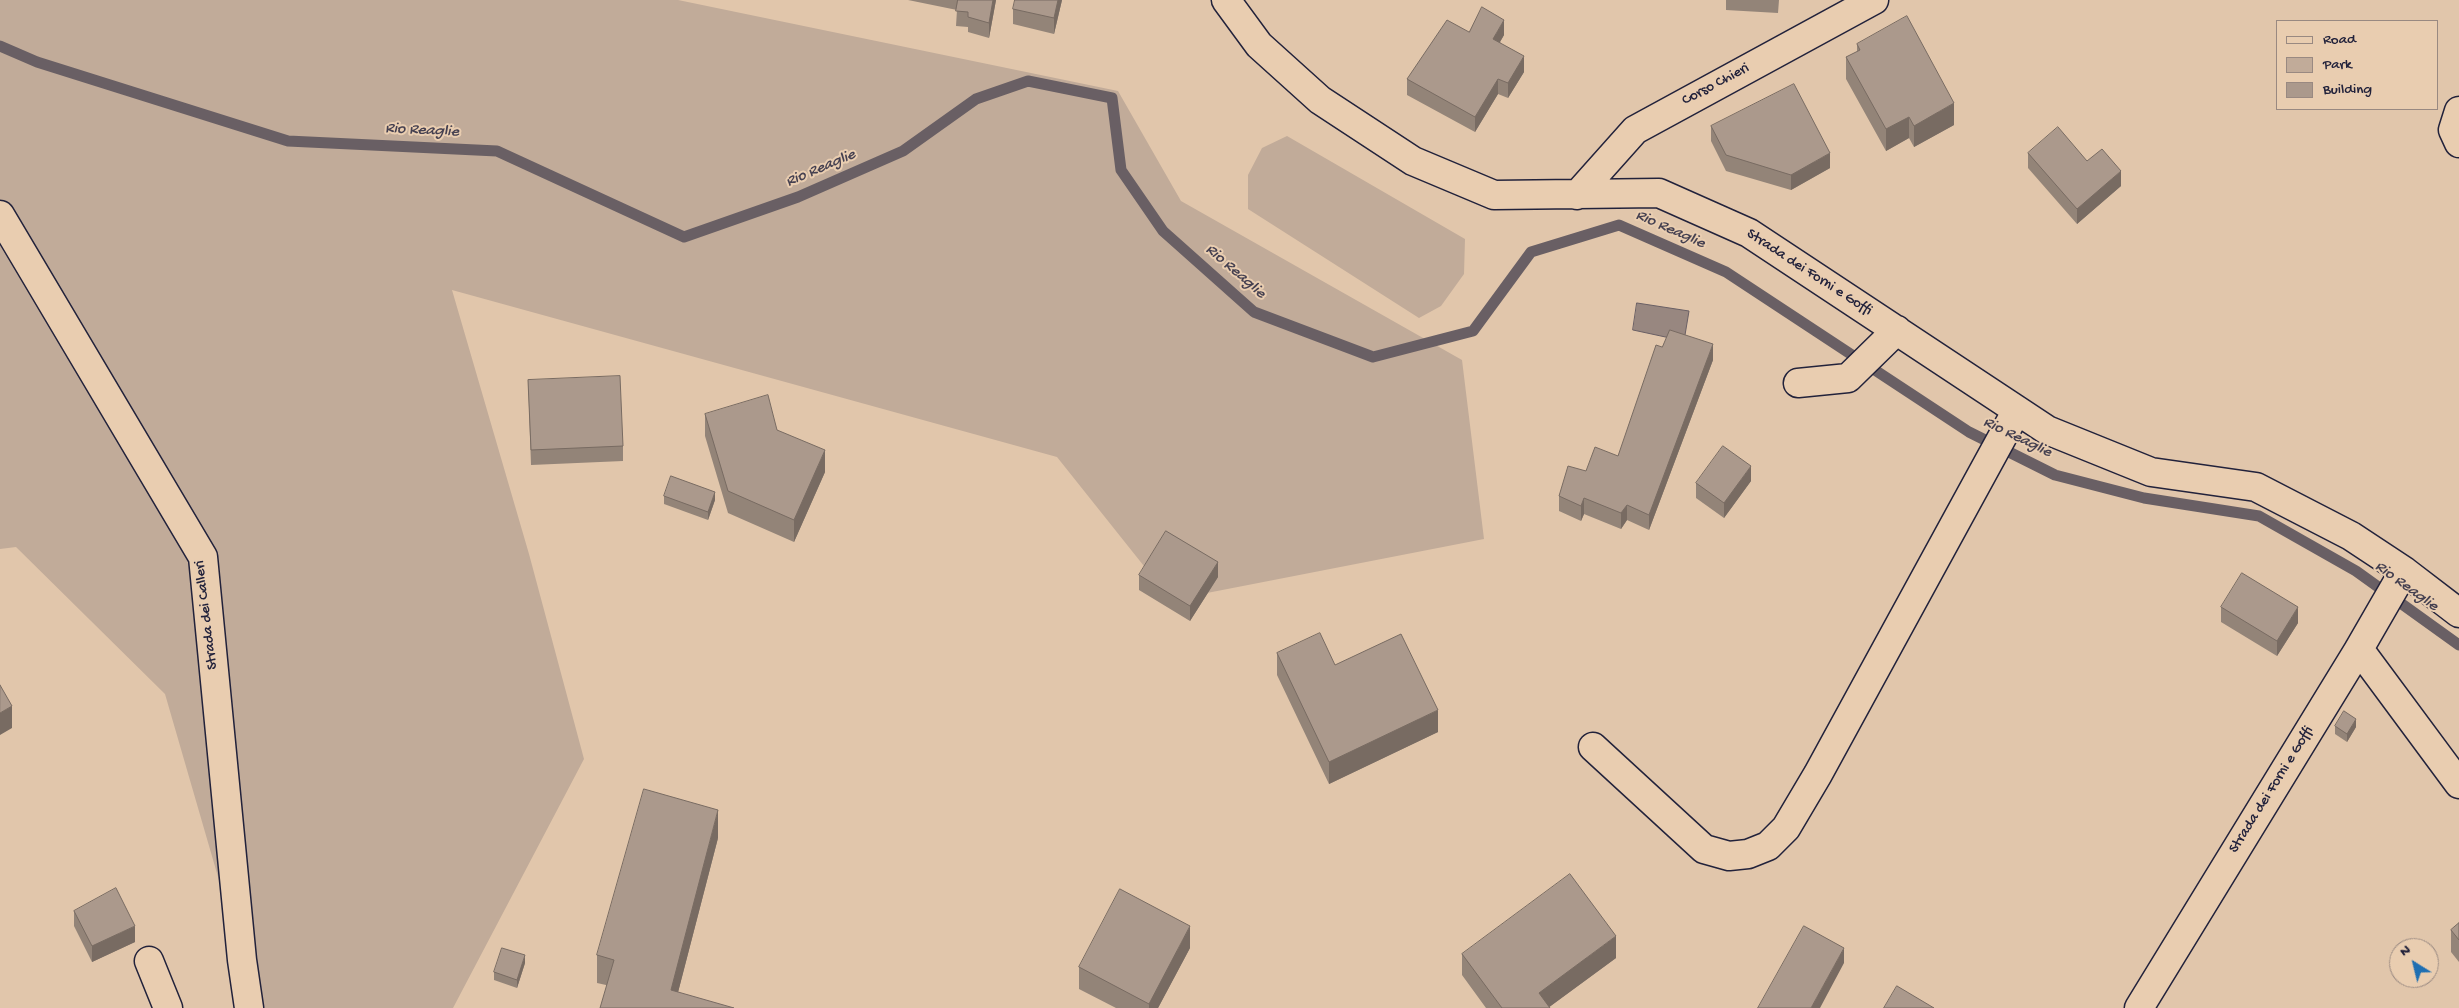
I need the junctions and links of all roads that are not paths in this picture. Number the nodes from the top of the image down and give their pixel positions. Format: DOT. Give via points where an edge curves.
graph roads {
  1 [pos="1226,0"];
  2 [pos="1874,0"];
  3 [pos="2459,111"];
  4 [pos="2459,143"];
  5 [pos="1577,195"];
  6 [pos="0,216"];
  7 [pos="1888,339"];
  8 [pos="1798,383"];
  9 [pos="2011,421"];
  10 [pos="2402,574"];
  11 [pos="2459,613"];
  12 [pos="2359,649"];
  13 [pos="1593,747"];
  14 [pos="2459,784"];
  15 [pos="150,960"];
  16 [pos="168,1008"];
  17 [pos="249,1008"];
  18 [pos="2139,1008"];
  1 -- 5 [label="street, Strada dei Forni e Goffi" via="1259,45 1320,100 1413,161 1494,195"];
  2 -- 5 [label="street, Corso Chieri" via="1635,130"];
  3 -- 4 [label="street" via="2453,130"];
  5 -- 7 [label="street, Strada dei Forni e Goffi" via="1658,193 1749,233"];
  6 -- 17 [label="street, Strada dei Calleri" via="203,558"];
  7 -- 8 [label="street" via="1848,378"];
  7 -- 9 [label="street, Strada dei Forni e Goffi"];
  9 -- 10 [label="street, Strada dei Forni e Goffi" via="2047,430 2151,472 2256,487 2350,536"];
  9 -- 13 [label="street" via="1818,774 1786,828 1768,846 1748,854 1729,856 1704,848"];
  10 -- 11 [label="street, Strada dei Forni e Goffi"];
  10 -- 12 [label="street, Strada dei Forni e Goffi"];
  12 -- 14 [label="street"];
  12 -- 18 [label="street, Strada dei Forni e Goffi"];
  15 -- 16 [label="street"];
}
